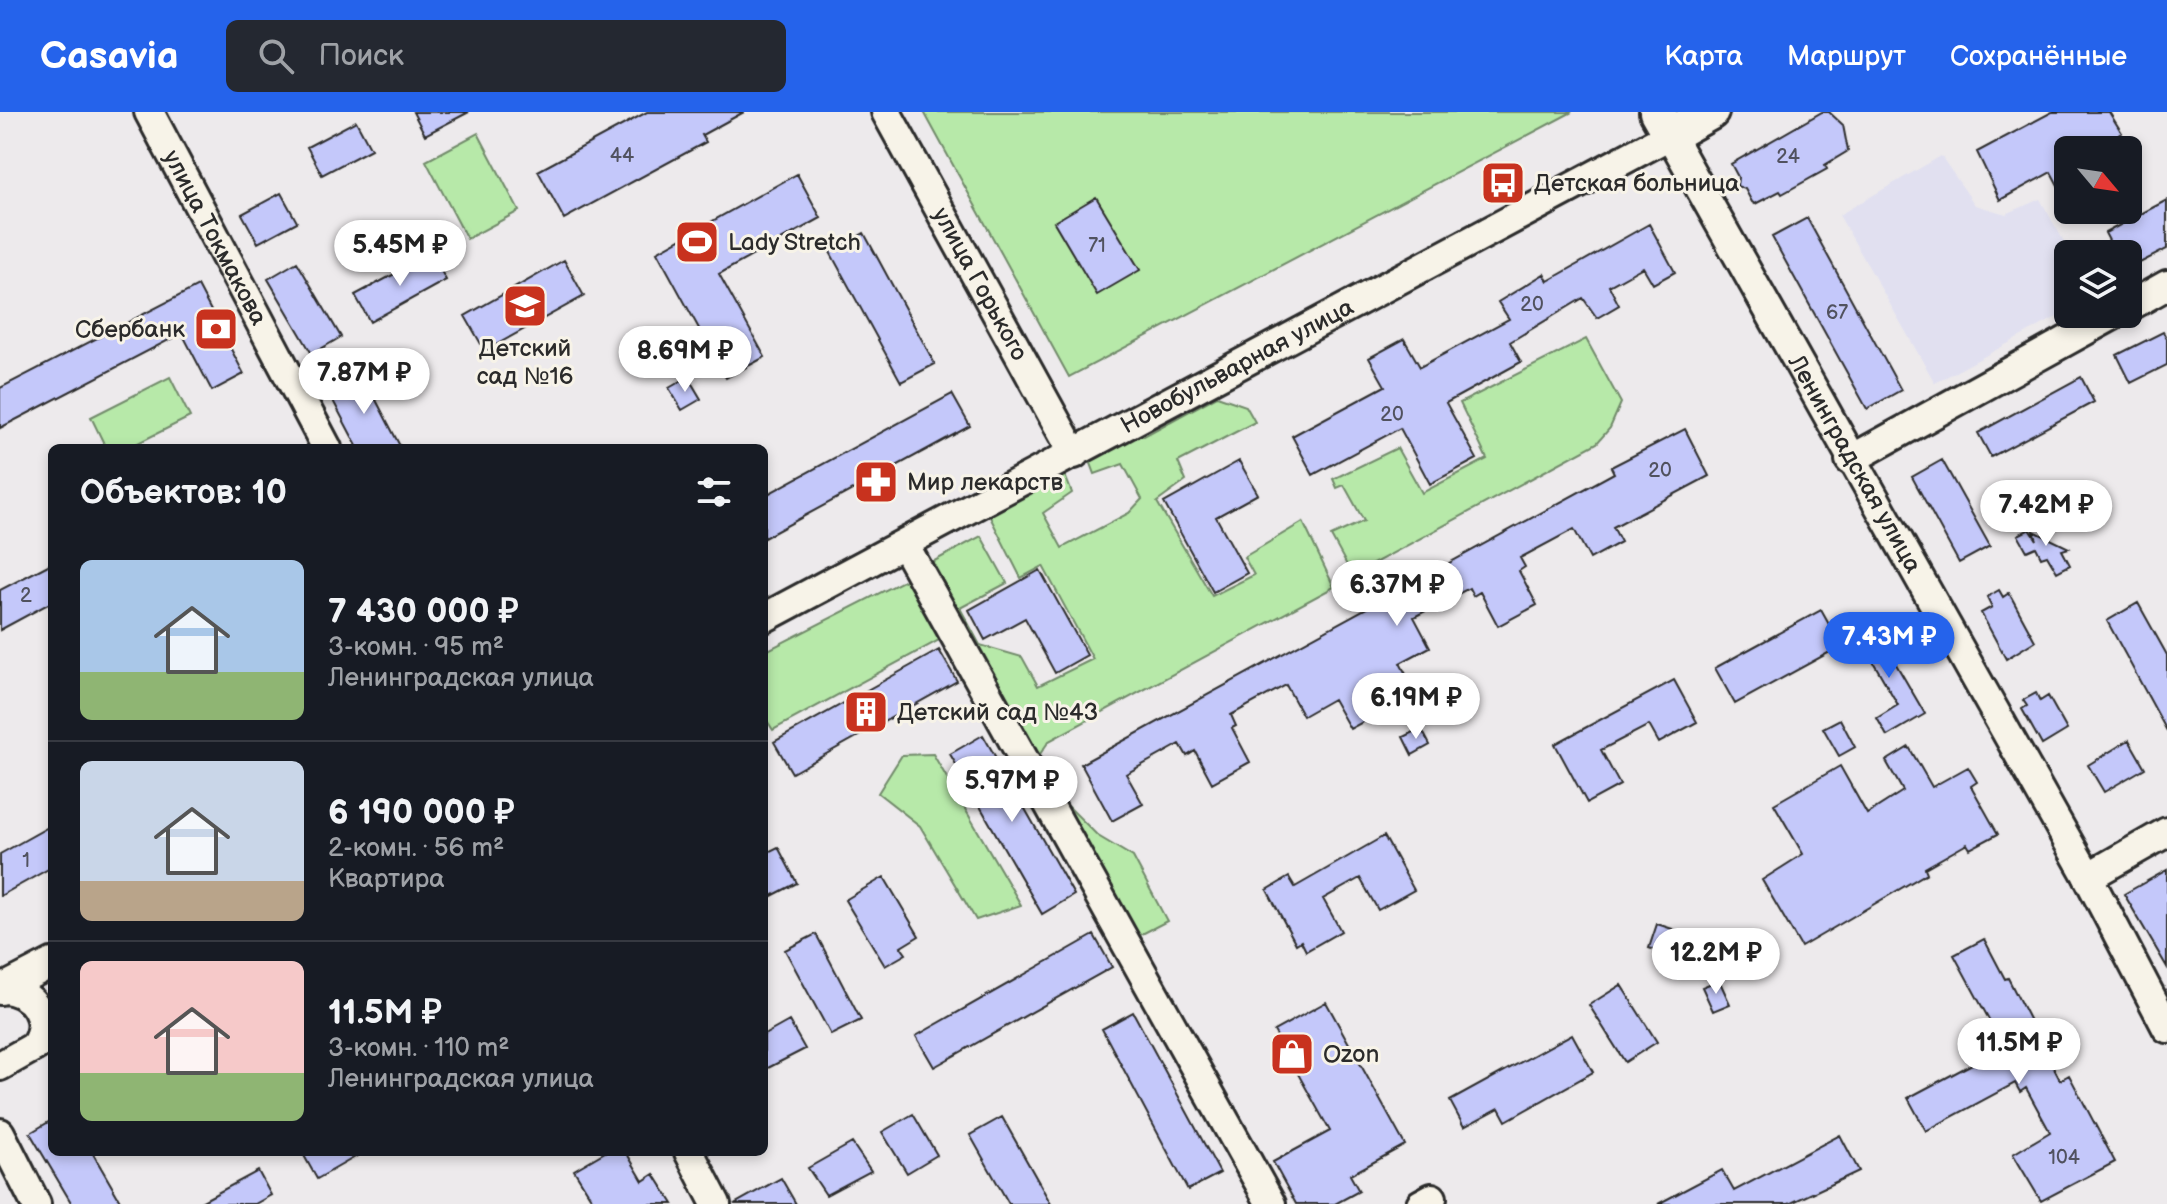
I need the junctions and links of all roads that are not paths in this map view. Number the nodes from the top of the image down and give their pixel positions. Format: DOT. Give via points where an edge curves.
graph roads {
  1 [pos="149,112"];
  2 [pos="886,112"];
  3 [pos="1711,112"];
  4 [pos="1663,123"];
  5 [pos="2167,285"];
  6 [pos="2142,299"];
  7 [pos="2090,328"];
  8 [pos="325,444"];
  9 [pos="1074,454"];
  10 [pos="1850,460"];
  11 [pos="904,544"];
  12 [pos="768,616"];
  13 [pos="2167,832"];
  14 [pos="2088,877"];
  15 [pos="48,965"];
  16 [pos="1,990"];
  17 [pos="2167,1028"];
  18 [pos="20,1053"];
  19 [pos="0,1133"];
  20 [pos="691,1156"];
  21 [pos="36,1204"];
  22 [pos="716,1204"];
  23 [pos="1271,1204"];
  1 -- 8 [label="street, улица Токмакова"];
  2 -- 9 [label="street, улица Горького"];
  3 -- 4 [label="main road, Новобульварная улица"];
  4 -- 9 [label="street, Новобульварная улица"];
  4 -- 10 [label="street, Ленинградская улица"];
  5 -- 6 [label="street"];
  7 -- 10 [label="street"];
  9 -- 11 [label="street, Новобульварная улица"];
  10 -- 14 [label="street, Ленинградская улица"];
  11 -- 12 [label="street, Новобульварная улица"];
  11 -- 23 [label="street"];
  13 -- 14 [label="street"];
  14 -- 17 [label="street, Ленинградская улица"];
  15 -- 16 [label="street"];
  16 -- 18 [label="street" via="25,993 42,1026"];
  19 -- 21 [label="street"];
  20 -- 22 [label="street"];
}
